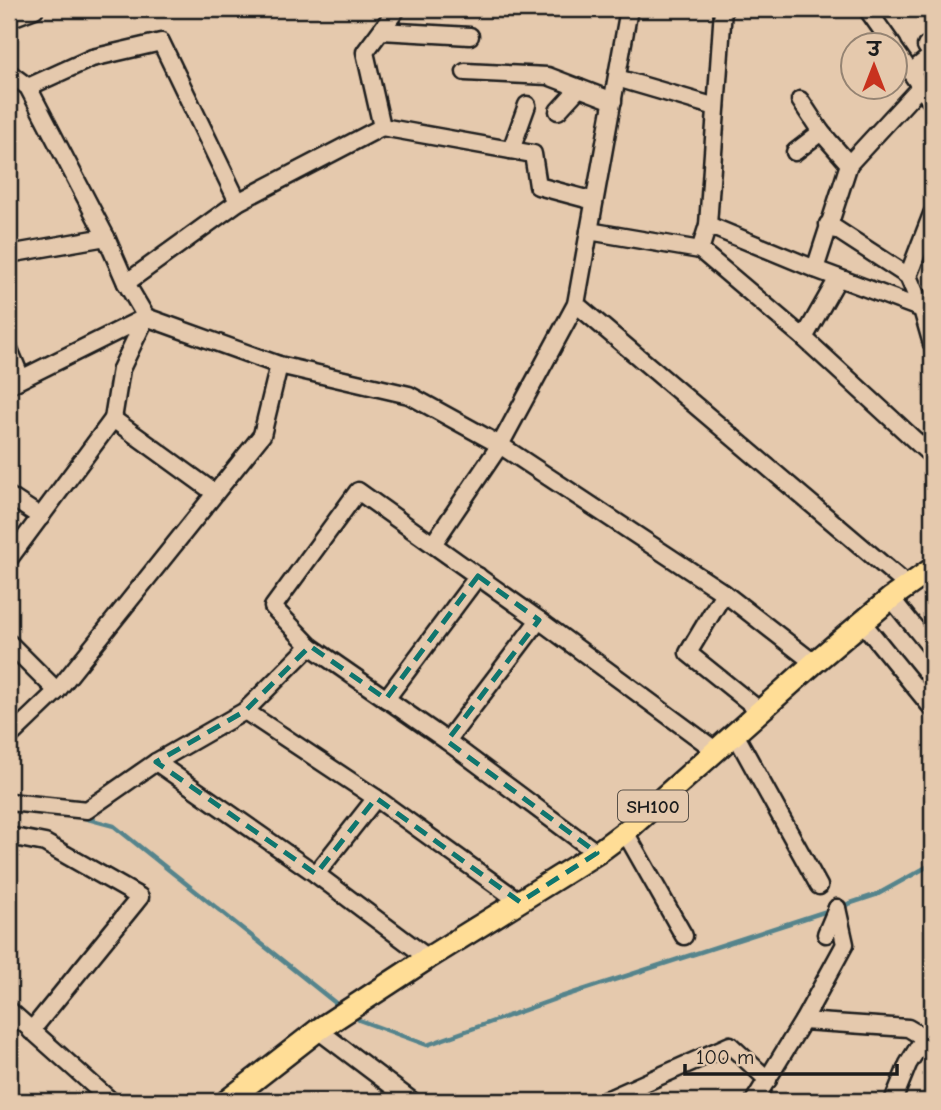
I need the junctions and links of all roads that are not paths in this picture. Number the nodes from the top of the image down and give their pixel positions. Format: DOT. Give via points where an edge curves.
graph roads {
  1 [pos="35,9"];
  2 [pos="629,9"];
  3 [pos="723,9"];
  4 [pos="867,9"];
  5 [pos="386,17"];
  6 [pos="9,19"];
  7 [pos="883,32"];
  8 [pos="470,36"];
  9 [pos="932,44"];
  10 [pos="909,69"];
  11 [pos="9,72"];
  12 [pos="465,72"];
  13 [pos="911,72"];
  14 [pos="617,78"];
  15 [pos="28,87"];
  16 [pos="579,88"];
  17 [pos="927,92"];
  18 [pos="800,100"];
  19 [pos="613,101"];
  20 [pos="527,105"];
  21 [pos="716,107"];
  22 [pos="558,111"];
  23 [pos="382,127"];
  24 [pos="821,132"];
  25 [pos="511,150"];
  26 [pos="795,152"];
  27 [pos="849,164"];
  28 [pos="594,201"];
  29 [pos="238,202"];
  30 [pos="932,214"];
  31 [pos="828,224"];
  32 [pos="708,225"];
  33 [pos="589,231"];
  34 [pos="106,237"];
  35 [pos="700,250"];
  36 [pos="9,254"];
  37 [pos="815,269"];
  38 [pos="908,276"];
  39 [pos="838,278"];
  40 [pos="126,283"];
  41 [pos="576,304"];
  42 [pos="146,317"];
  43 [pos="927,319"];
  44 [pos="804,338"];
  45 [pos="932,344"];
  46 [pos="9,349"];
  47 [pos="279,365"];
  48 [pos="15,381"];
  49 [pos="114,419"];
  50 [pos="500,445"];
  51 [pos="932,456"];
  52 [pos="215,493"];
  53 [pos="9,496"];
  54 [pos="41,517"];
  55 [pos="433,544"];
  56 [pos="9,559"];
  57 [pos="931,571"];
  58 [pos="478,576"];
  59 [pos="899,592"];
  60 [pos="724,593"];
  61 [pos="539,620"];
  62 [pos="862,622"];
  63 [pos="9,643"];
  64 [pos="310,646"];
  65 [pos="932,649"];
  66 [pos="814,663"];
  67 [pos="57,691"];
  68 [pos="386,699"];
  69 [pos="932,708"];
  70 [pos="759,710"];
  71 [pos="244,711"];
  72 [pos="734,732"];
  73 [pos="9,737"];
  74 [pos="447,741"];
  75 [pos="715,750"];
  76 [pos="156,762"];
  77 [pos="376,798"];
  78 [pos="9,802"];
  79 [pos="625,832"];
  80 [pos="9,836"];
  81 [pos="597,853"];
  82 [pos="316,874"];
  83 [pos="818,886"];
  84 [pos="520,902"];
  85 [pos="826,934"];
  86 [pos="684,936"];
  87 [pos="428,958"];
  88 [pos="9,1010"];
  89 [pos="803,1021"];
  90 [pos="323,1026"];
  91 [pos="31,1031"];
  92 [pos="928,1040"];
  93 [pos="768,1080"];
  94 [pos="111,1101"];
  95 [pos="227,1101"];
  96 [pos="412,1101"];
  97 [pos="604,1101"];
  98 [pos="756,1101"];
  99 [pos="893,1101"];
  1 -- 6 [label="street"];
  2 -- 14 [label="street"];
  3 -- 21 [label="street"];
  4 -- 7 [label="street"];
  5 -- 8 [label="street"];
  5 -- 23 [label="street" via="365,52"];
  9 -- 13 [label="street" via="926,46 932,55"];
  10 -- 13 [label="street"];
  11 -- 15 [label="street"];
  12 -- 16 [label="street" via="548,76"];
  13 -- 17 [label="street"];
  14 -- 19 [label="street"];
  14 -- 21 [label="street"];
  15 -- 29 [label="street" via="92,58 161,42"];
  15 -- 34 [label="street"];
  16 -- 19 [label="street"];
  16 -- 22 [label="street"];
  17 -- 27 [label="street"];
  18 -- 24 [label="street"];
  19 -- 28 [label="street"];
  20 -- 25 [label="street"];
  21 -- 32 [label="street"];
  23 -- 25 [label="street"];
  23 -- 29 [label="street"];
  24 -- 26 [label="street"];
  24 -- 27 [label="street"];
  25 -- 28 [label="street" via="533,154 538,186"];
  27 -- 31 [label="street"];
  28 -- 33 [label="street"];
  29 -- 40 [label="street"];
  30 -- 38 [label="street"];
  31 -- 37 [label="street"];
  31 -- 38 [label="street"];
  32 -- 35 [label="street"];
  32 -- 37 [label="street"];
  33 -- 35 [label="street"];
  33 -- 41 [label="street"];
  34 -- 36 [label="street"];
  34 -- 40 [label="street"];
  35 -- 44 [label="street"];
  37 -- 39 [label="street"];
  38 -- 43 [label="street"];
  39 -- 43 [label="street"];
  39 -- 44 [label="street"];
  40 -- 42 [label="street"];
  41 -- 50 [label="street"];
  41 -- 59 [label="street"];
  42 -- 47 [label="street"];
  42 -- 48 [label="street"];
  42 -- 49 [label="street" via="121,369"];
  43 -- 45 [label="street"];
  44 -- 51 [label="street"];
  46 -- 48 [label="street"];
  47 -- 50 [label="street" via="409,395"];
  47 -- 52 [label="street" via="262,435"];
  49 -- 52 [label="street"];
  49 -- 54 [label="street"];
  50 -- 55 [label="street"];
  50 -- 60 [label="street"];
  52 -- 67 [label="street"];
  53 -- 54 [label="street"];
  54 -- 56 [label="street"];
  55 -- 58 [label="street"];
  55 -- 64 [label="street" via="358,491 266,608"];
  57 -- 59 [label="main road, SH100"];
  58 -- 61 [label="street"];
  58 -- 68 [label="street"];
  59 -- 62 [label="main road, SH100"];
  59 -- 65 [label="street"];
  60 -- 66 [label="street"];
  60 -- 70 [label="street" via="688,653"];
  61 -- 74 [label="street"];
  61 -- 75 [label="street"];
  62 -- 66 [label="main road, SH100"];
  62 -- 69 [label="street"];
  63 -- 67 [label="street"];
  64 -- 68 [label="street"];
  64 -- 71 [label="street"];
  66 -- 70 [label="main road, SH100"];
  67 -- 73 [label="street"];
  68 -- 74 [label="street"];
  70 -- 72 [label="main road, SH100"];
  71 -- 76 [label="street"];
  71 -- 77 [label="street"];
  72 -- 75 [label="main road, SH100"];
  72 -- 83 [label="street"];
  74 -- 81 [label="street"];
  75 -- 79 [label="main road, SH100"];
  76 -- 78 [label="street" via="87,810"];
  76 -- 82 [label="street"];
  77 -- 82 [label="street"];
  77 -- 84 [label="street"];
  79 -- 81 [label="main road, SH100"];
  79 -- 86 [label="street"];
  80 -- 91 [label="street" via="46,843 140,897"];
  81 -- 84 [label="main road, SH100"];
  82 -- 87 [label="street"];
  84 -- 87 [label="main road, SH100"];
  85 -- 89 [label="street" via="837,908 845,944"];
  87 -- 90 [label="main road, SH100"];
  88 -- 91 [label="street"];
  89 -- 92 [label="street" via="908,1028"];
  89 -- 93 [label="street"];
  90 -- 95 [label="main road, SH100"];
  90 -- 96 [label="street"];
  91 -- 94 [label="street"];
  92 -- 99 [label="street" via="908,1063"];
  93 -- 97 [label="street" via="730,1045"];
  93 -- 98 [label="street"];
}
